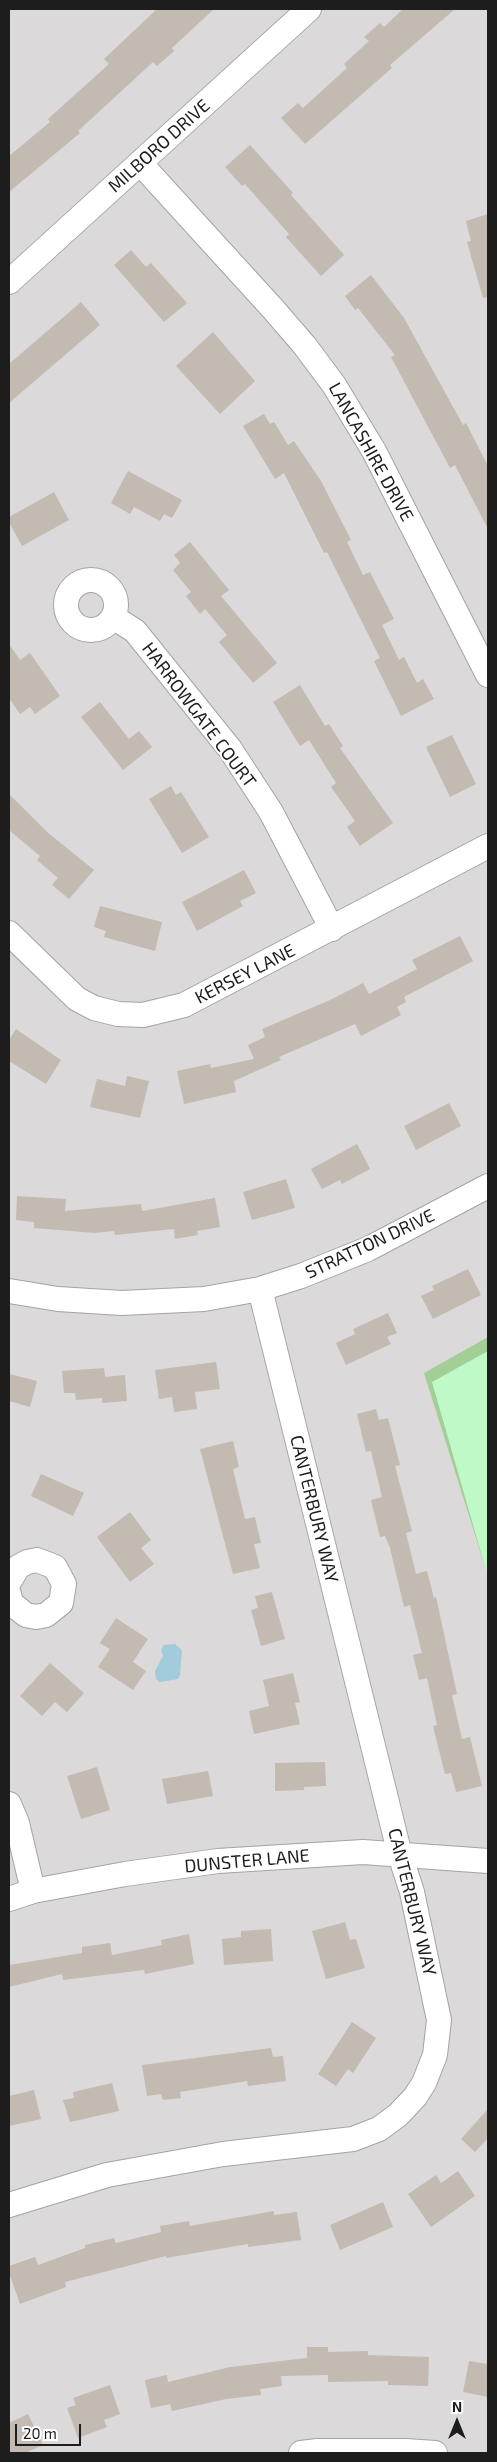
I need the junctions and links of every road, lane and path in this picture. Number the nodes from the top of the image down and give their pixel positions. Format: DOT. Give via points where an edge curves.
graph roads {
  1 [pos="309,9"];
  2 [pos="140,164"];
  3 [pos="9,282"];
  4 [pos="113,617"];
  5 [pos="488,675"];
  6 [pos="488,846"];
  7 [pos="332,929"];
  8 [pos="9,933"];
  9 [pos="488,1186"];
  10 [pos="260,1289"];
  11 [pos="9,1291"];
  12 [pos="9,1582"];
  13 [pos="12,1608"];
  14 [pos="9,1804"];
  15 [pos="400,1855"];
  16 [pos="488,1861"];
  17 [pos="32,1891"];
  18 [pos="9,1898"];
  19 [pos="9,2205"];
  20 [pos="301,2453"];
  21 [pos="435,2453"];
  1 -- 2 [label="street, MILBORO DRIVE"];
  2 -- 3 [label="street, MILBORO DRIVE"];
  2 -- 5 [label="street, LANCASHIRE DRIVE" via="274,310 334,385 374,451"];
  4 -- 7 [label="street, HARROWGATE COURT" via="135,631 230,749 270,812"];
  6 -- 7 [label="street, KERSEY LANE"];
  7 -- 8 [label="street, KERSEY LANE" via="184,1005 142,1015 118,1014 77,999"];
  9 -- 10 [label="street, STRATTON DRIVE" via="368,1249"];
  10 -- 11 [label="street, STRATTON DRIVE" via="196,1300 122,1304"];
  10 -- 15 [label="street, CANTERBURY WAY"];
  12 -- 13 [label="street" via="18,1567 36,1560 55,1567 64,1584 61,1603 54,1610 36,1617"];
  14 -- 17 [label="street" via="17,1823"];
  15 -- 16 [label="street, DUNSTER LANE"];
  15 -- 17 [label="street, DUNSTER LANE" via="363,1852 218,1861"];
  15 -- 19 [label="street, CANTERBURY WAY" via="412,1892 439,2020 431,2068 415,2097 398,2116 379,2129 353,2139 223,2154 107,2175"];
  17 -- 18 [label="street, DUNSTER LANE"];
  20 -- 21 [label="street"];
}
